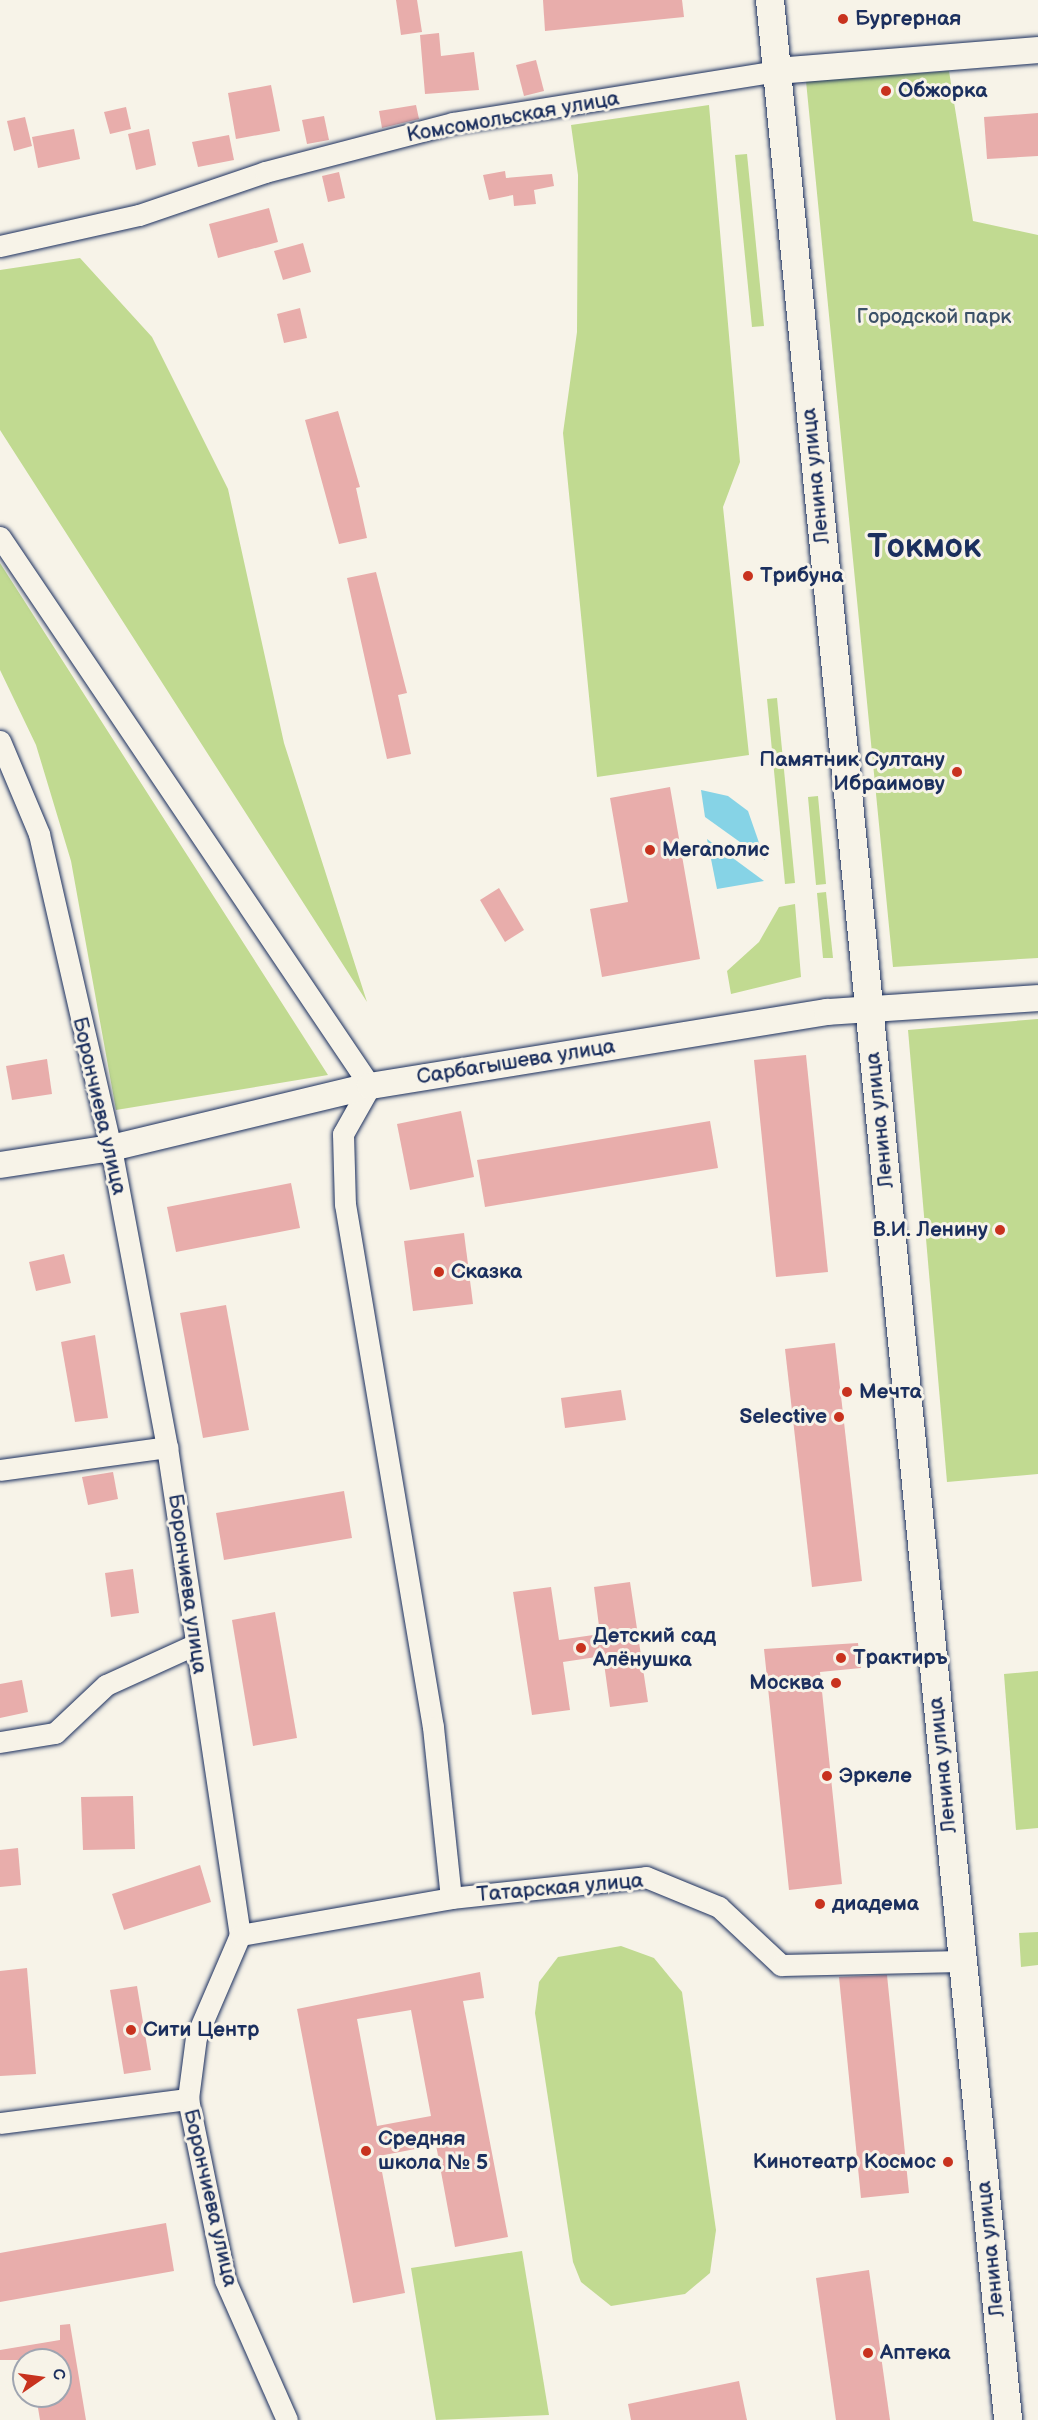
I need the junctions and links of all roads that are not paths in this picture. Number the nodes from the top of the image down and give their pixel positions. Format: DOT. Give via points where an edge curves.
graph roads {
  1 [pos="770,0"];
  2 [pos="1038,50"];
  3 [pos="777,70"];
  4 [pos="0,246"];
  5 [pos="0,537"];
  6 [pos="0,741"];
  7 [pos="8,782"];
  8 [pos="1038,998"];
  9 [pos="869,1009"];
  10 [pos="370,1086"];
  11 [pos="111,1148"];
  12 [pos="0,1165"];
  13 [pos="167,1447"];
  14 [pos="0,1470"];
  15 [pos="196,1644"];
  16 [pos="0,1743"];
  17 [pos="451,1898"];
  18 [pos="240,1935"];
  19 [pos="963,1961"];
  20 [pos="188,2098"];
  21 [pos="0,2123"];
  22 [pos="287,2420"];
  23 [pos="1008,2420"];
  1 -- 3 [label="main road, Ленина улица"];
  2 -- 3 [label="street, Комсомольская улица"];
  3 -- 4 [label="street, Комсомольская улица" via="453,123 265,172 139,216"];
  3 -- 9 [label="main road, Ленина улица"];
  5 -- 10 [label="street"];
  6 -- 7 [label="street, Борончиева улица"];
  7 -- 11 [label="street, Борончиева улица" via="39,834"];
  8 -- 9 [label="street, Сарбагышева улица"];
  9 -- 10 [label="street, Сарбагышева улица"];
  9 -- 19 [label="main road, Ленина улица"];
  10 -- 11 [label="street, Сарбагышева улица"];
  10 -- 17 [label="street" via="343,1134 345,1204 434,1727"];
  11 -- 12 [label="street, Сарбагышева улица"];
  11 -- 13 [label="street, Борончиева улица"];
  13 -- 14 [label="street"];
  13 -- 15 [label="street, Борончиева улица"];
  15 -- 16 [label="street" via="106,1685 55,1733"];
  15 -- 18 [label="street, Борончиева улица"];
  17 -- 18 [label="street, Татарская улица"];
  17 -- 19 [label="street, Татарская улица" via="646,1877 719,1907 781,1965"];
  18 -- 20 [label="street, Борончиева улица" via="196,2037"];
  19 -- 23 [label="main road, Ленина улица"];
  20 -- 21 [label="street"];
  20 -- 22 [label="street, Борончиева улица" via="225,2280"];
}
